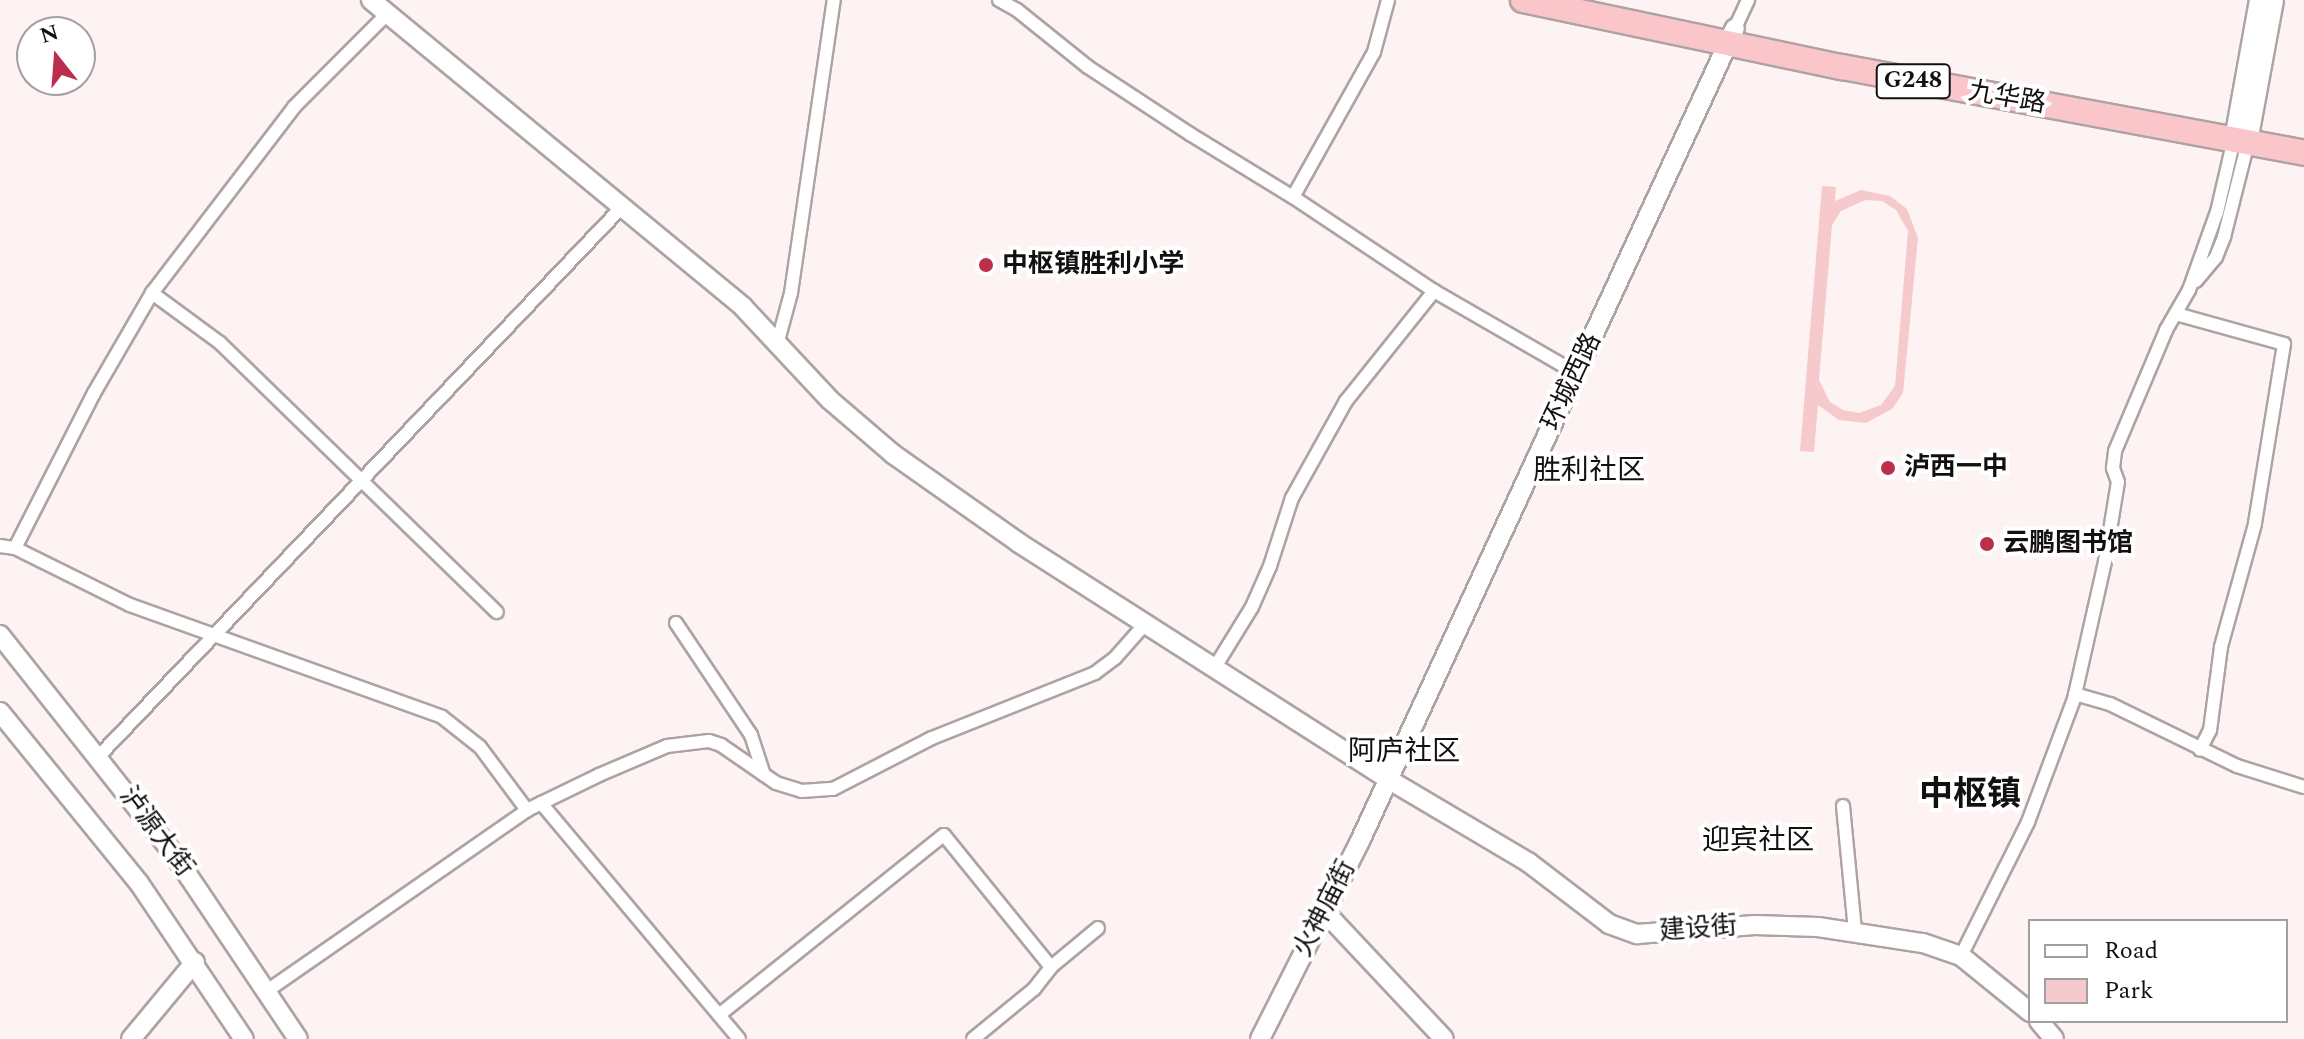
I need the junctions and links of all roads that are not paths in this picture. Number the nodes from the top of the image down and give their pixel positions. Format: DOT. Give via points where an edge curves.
graph roads {
  1 [pos="371,0"];
  2 [pos="834,0"];
  3 [pos="1388,0"];
  4 [pos="1523,0"];
  5 [pos="1599,0"];
  6 [pos="1748,0"];
  7 [pos="2259,0"];
  8 [pos="2274,0"];
  9 [pos="1008,2"];
  10 [pos="387,14"];
  11 [pos="1732,36"];
  12 [pos="2242,133"];
  13 [pos="2304,137"];
  14 [pos="2304,153"];
  15 [pos="1293,197"];
  16 [pos="621,208"];
  17 [pos="1434,291"];
  18 [pos="152,293"];
  19 [pos="2176,314"];
  20 [pos="778,341"];
  21 [pos="1576,373"];
  22 [pos="362,481"];
  23 [pos="0,546"];
  24 [pos="15,548"];
  25 [pos="497,612"];
  26 [pos="676,623"];
  27 [pos="1146,623"];
  28 [pos="0,635"];
  29 [pos="215,635"];
  30 [pos="1215,667"];
  31 [pos="2075,694"];
  32 [pos="0,712"];
  33 [pos="2200,750"];
  34 [pos="98,757"];
  35 [pos="764,775"];
  36 [pos="1388,779"];
  37 [pos="2304,787"];
  38 [pos="541,803"];
  39 [pos="1843,806"];
  40 [pos="527,810"];
  41 [pos="1324,911"];
  42 [pos="1098,928"];
  43 [pos="1855,931"];
  44 [pos="1961,956"];
  45 [pos="195,962"];
  46 [pos="1051,967"];
  47 [pos="267,991"];
  48 [pos="2028,1010"];
  49 [pos="719,1015"];
  50 [pos="2041,1023"];
  51 [pos="131,1039"];
  52 [pos="244,1039"];
  53 [pos="298,1039"];
  54 [pos="739,1039"];
  55 [pos="973,1039"];
  56 [pos="1260,1039"];
  57 [pos="1444,1039"];
  58 [pos="2054,1039"];
  1 -- 10 [label="street, 建设街"];
  2 -- 20 [label="street" via="791,293"];
  3 -- 15 [label="street" via="1374,52"];
  4 -- 11 [label="highway, 九华路 / G248"];
  5 -- 11 [label="highway, 九华路 / G248"];
  6 -- 11 [label="street"];
  7 -- 12 [label="street"];
  8 -- 12 [label="street"];
  9 -- 15 [label="street" via="1088,67"];
  10 -- 16 [label="street, 建设街"];
  10 -- 18 [label="street" via="294,107"];
  11 -- 12 [label="highway, 九华路 / G248"];
  11 -- 21 [label="street, 环城西路"];
  12 -- 13 [label="highway, 九华路 / G248"];
  12 -- 14 [label="highway, 九华路 / G248"];
  12 -- 19 [label="street"];
  15 -- 17 [label="street"];
  16 -- 20 [label="street, 建设街"];
  16 -- 22 [label="street"];
  17 -- 21 [label="street"];
  17 -- 30 [label="street" via="1346,401 1292,498 1264,582"];
  18 -- 22 [label="street" via="220,343"];
  18 -- 24 [label="street"];
  19 -- 31 [label="street" via="2115,451 2118,482"];
  19 -- 33 [label="street" via="2284,344 2255,524 2221,647 2210,730"];
  20 -- 27 [label="street, 建设街" via="830,400 893,454 1019,543"];
  21 -- 36 [label="street, 环城西路"];
  22 -- 25 [label="street"];
  22 -- 29 [label="street"];
  23 -- 24 [label="street"];
  24 -- 29 [label="street" via="109,596"];
  26 -- 35 [label="street" via="751,735"];
  27 -- 30 [label="street, 建设街"];
  27 -- 35 [label="street" via="1095,673 932,738 840,786 802,791"];
  28 -- 34 [label="street, 泸源大街"];
  29 -- 34 [label="street"];
  29 -- 40 [label="street" via="442,717 480,747"];
  30 -- 36 [label="street, 建设街"];
  31 -- 33 [label="street" via="2110,704"];
  31 -- 44 [label="street" via="2028,822"];
  32 -- 45 [label="street, 泸源大街" via="110,845"];
  33 -- 37 [label="street"];
  34 -- 47 [label="street, 泸源大街" via="175,856"];
  35 -- 38 [label="street" via="721,745 691,741 653,752"];
  36 -- 41 [label="street, 火神庙街"];
  36 -- 43 [label="street, 建设街" via="1517,855 1621,931 1770,925"];
  38 -- 40 [label="street"];
  38 -- 49 [label="street"];
  39 -- 43 [label="street"];
  40 -- 47 [label="street"];
  41 -- 56 [label="street, 火神庙街"];
  41 -- 57 [label="street"];
  42 -- 46 [label="street"];
  43 -- 44 [label="street, 建设街"];
  44 -- 48 [label="street, 建设街"];
  45 -- 51 [label="street"];
  45 -- 52 [label="street, 泸源大街"];
  46 -- 49 [label="street" via="944,835"];
  46 -- 55 [label="street" via="1034,989"];
  47 -- 53 [label="street, 泸源大街"];
  49 -- 54 [label="street"];
  50 -- 58 [label="street"];
}
